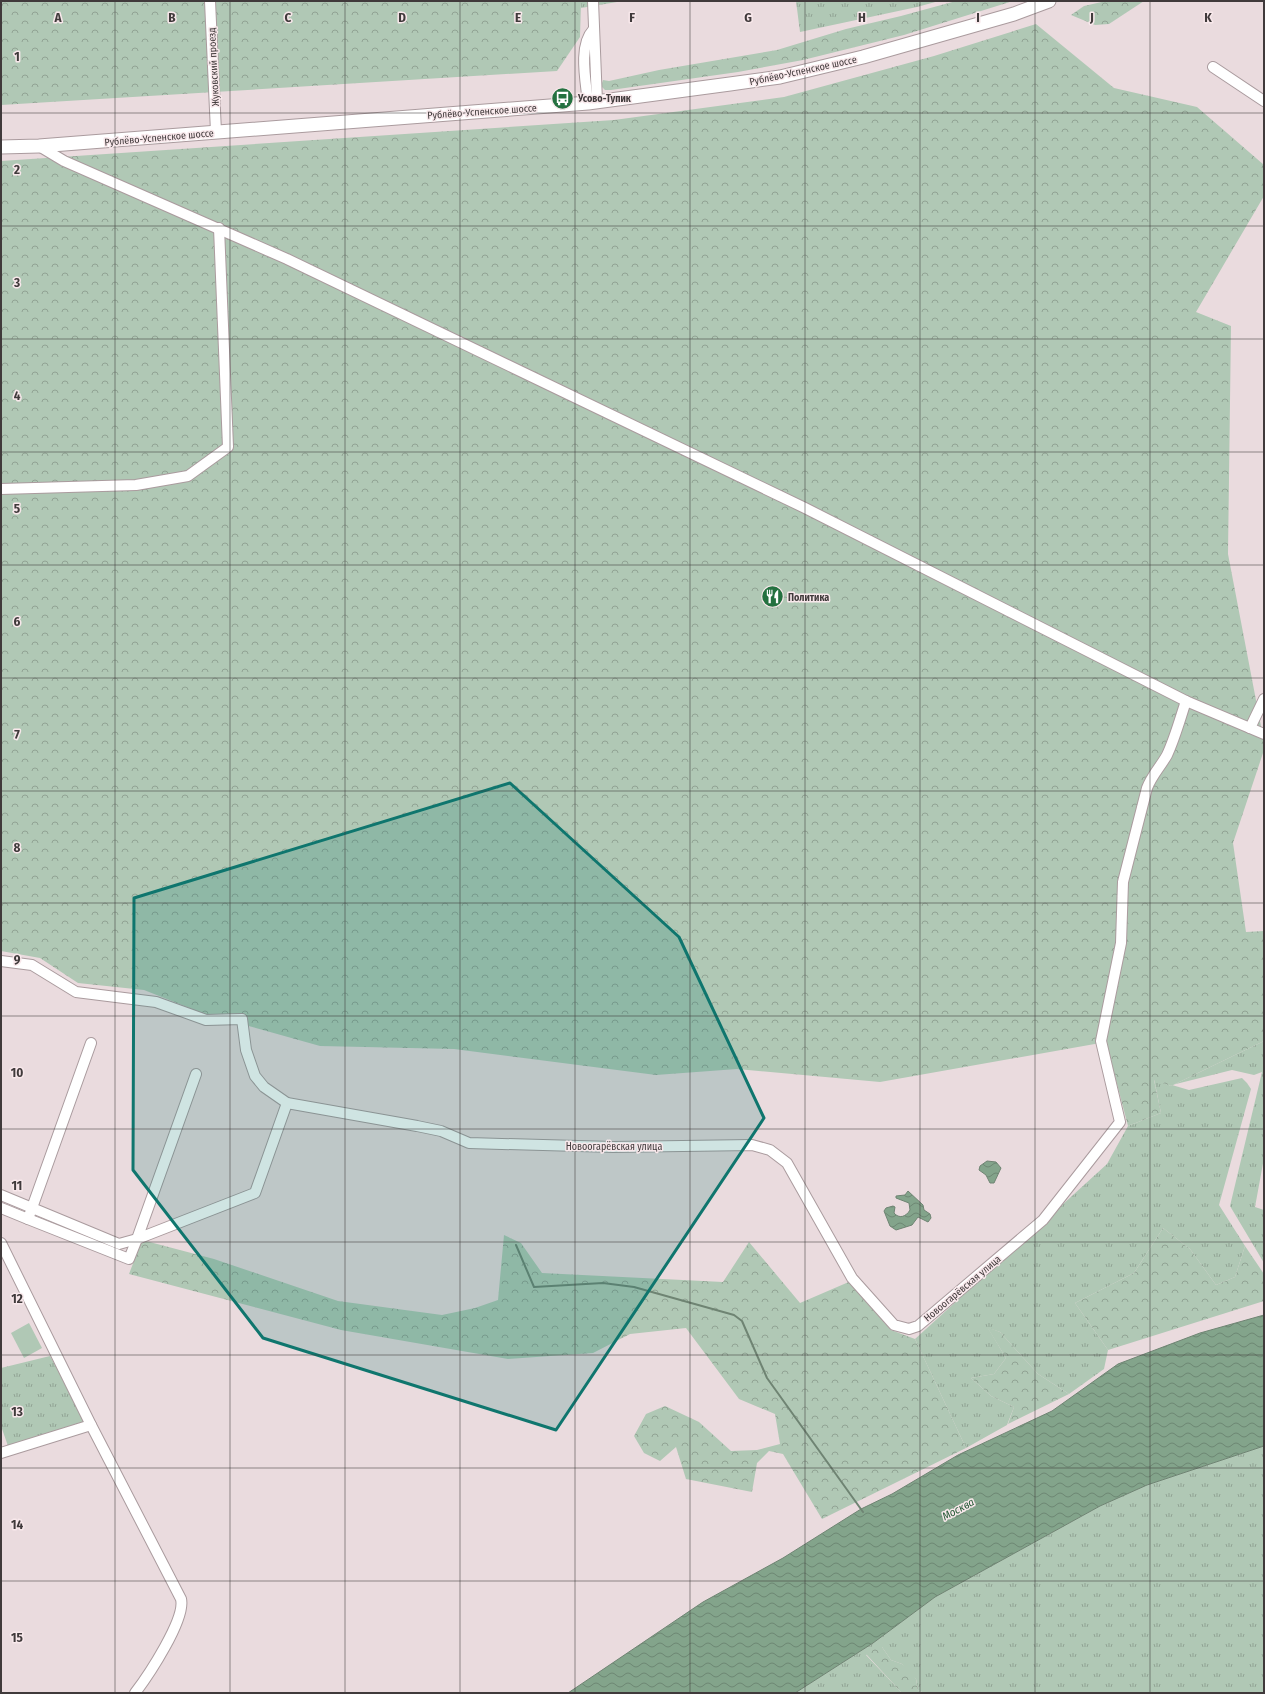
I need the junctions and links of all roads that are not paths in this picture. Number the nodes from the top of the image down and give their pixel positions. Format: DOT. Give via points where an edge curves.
graph roads {
  1 [pos="210,1"];
  2 [pos="593,1"];
  3 [pos="1049,1"];
  4 [pos="1214,67"];
  5 [pos="1264,101"];
  6 [pos="592,103"];
  7 [pos="216,132"];
  8 [pos="39,146"];
  9 [pos="1,147"];
  10 [pos="219,228"];
  11 [pos="1,489"];
  12 [pos="1264,699"];
  13 [pos="1186,701"];
  14 [pos="1250,728"];
  15 [pos="1264,734"];
  16 [pos="1,962"];
  17 [pos="91,1043"];
  18 [pos="196,1074"];
  19 [pos="287,1103"];
  20 [pos="1,1195"];
  21 [pos="1,1208"];
  22 [pos="30,1208"];
  23 [pos="28,1219"];
  24 [pos="137,1240"];
  25 [pos="1,1243"];
  26 [pos="91,1425"];
  27 [pos="1,1453"];
  28 [pos="135,1693"];
  1 -- 7 [label="street, Жуковский проезд"];
  2 -- 6 [label="street" via="593,30 584,47"];
  3 -- 6 [label="main road, Рублёво-Успенское шоссе" via="940,36 780,77"];
  4 -- 5 [label="street"];
  6 -- 7 [label="main road, Рублёво-Успенское шоссе"];
  7 -- 8 [label="main road, Рублёво-Успенское шоссе"];
  8 -- 9 [label="main road, Рублёво-Успенское шоссе"];
  8 -- 10 [label="street" via="64,161"];
  10 -- 11 [label="street" via="228,447 188,476 136,485"];
  10 -- 13 [label="street" via="806,508"];
  12 -- 14 [label="street"];
  13 -- 14 [label="street"];
  13 -- 19 [label="street, Новоогарёвская улица" via="1166,757 1152,775 1147,788 1123,882 1121,943 1101,1040 1120,1122 1043,1220 918,1326 909,1329 894,1325 852,1278 786,1163 770,1150 752,1145 613,1147 469,1143 441,1131"];
  14 -- 15 [label="street"];
  16 -- 19 [label="street, Новоогарёвская улица" via="3,960 32,965 76,992 156,1002 206,1020 242,1019 246,1050 255,1076 264,1087"];
  17 -- 22 [label="street"];
  18 -- 24 [label="street"];
  19 -- 24 [label="street" via="255,1193"];
  20 -- 22 [label="street"];
  21 -- 23 [label="street"];
  22 -- 23 [label="street"];
  22 -- 24 [label="street" via="119,1244"];
  23 -- 24 [label="street" via="129,1259"];
  25 -- 26 [label="street"];
  26 -- 27 [label="street"];
  26 -- 28 [label="street" via="182,1604 167,1643"];
}
